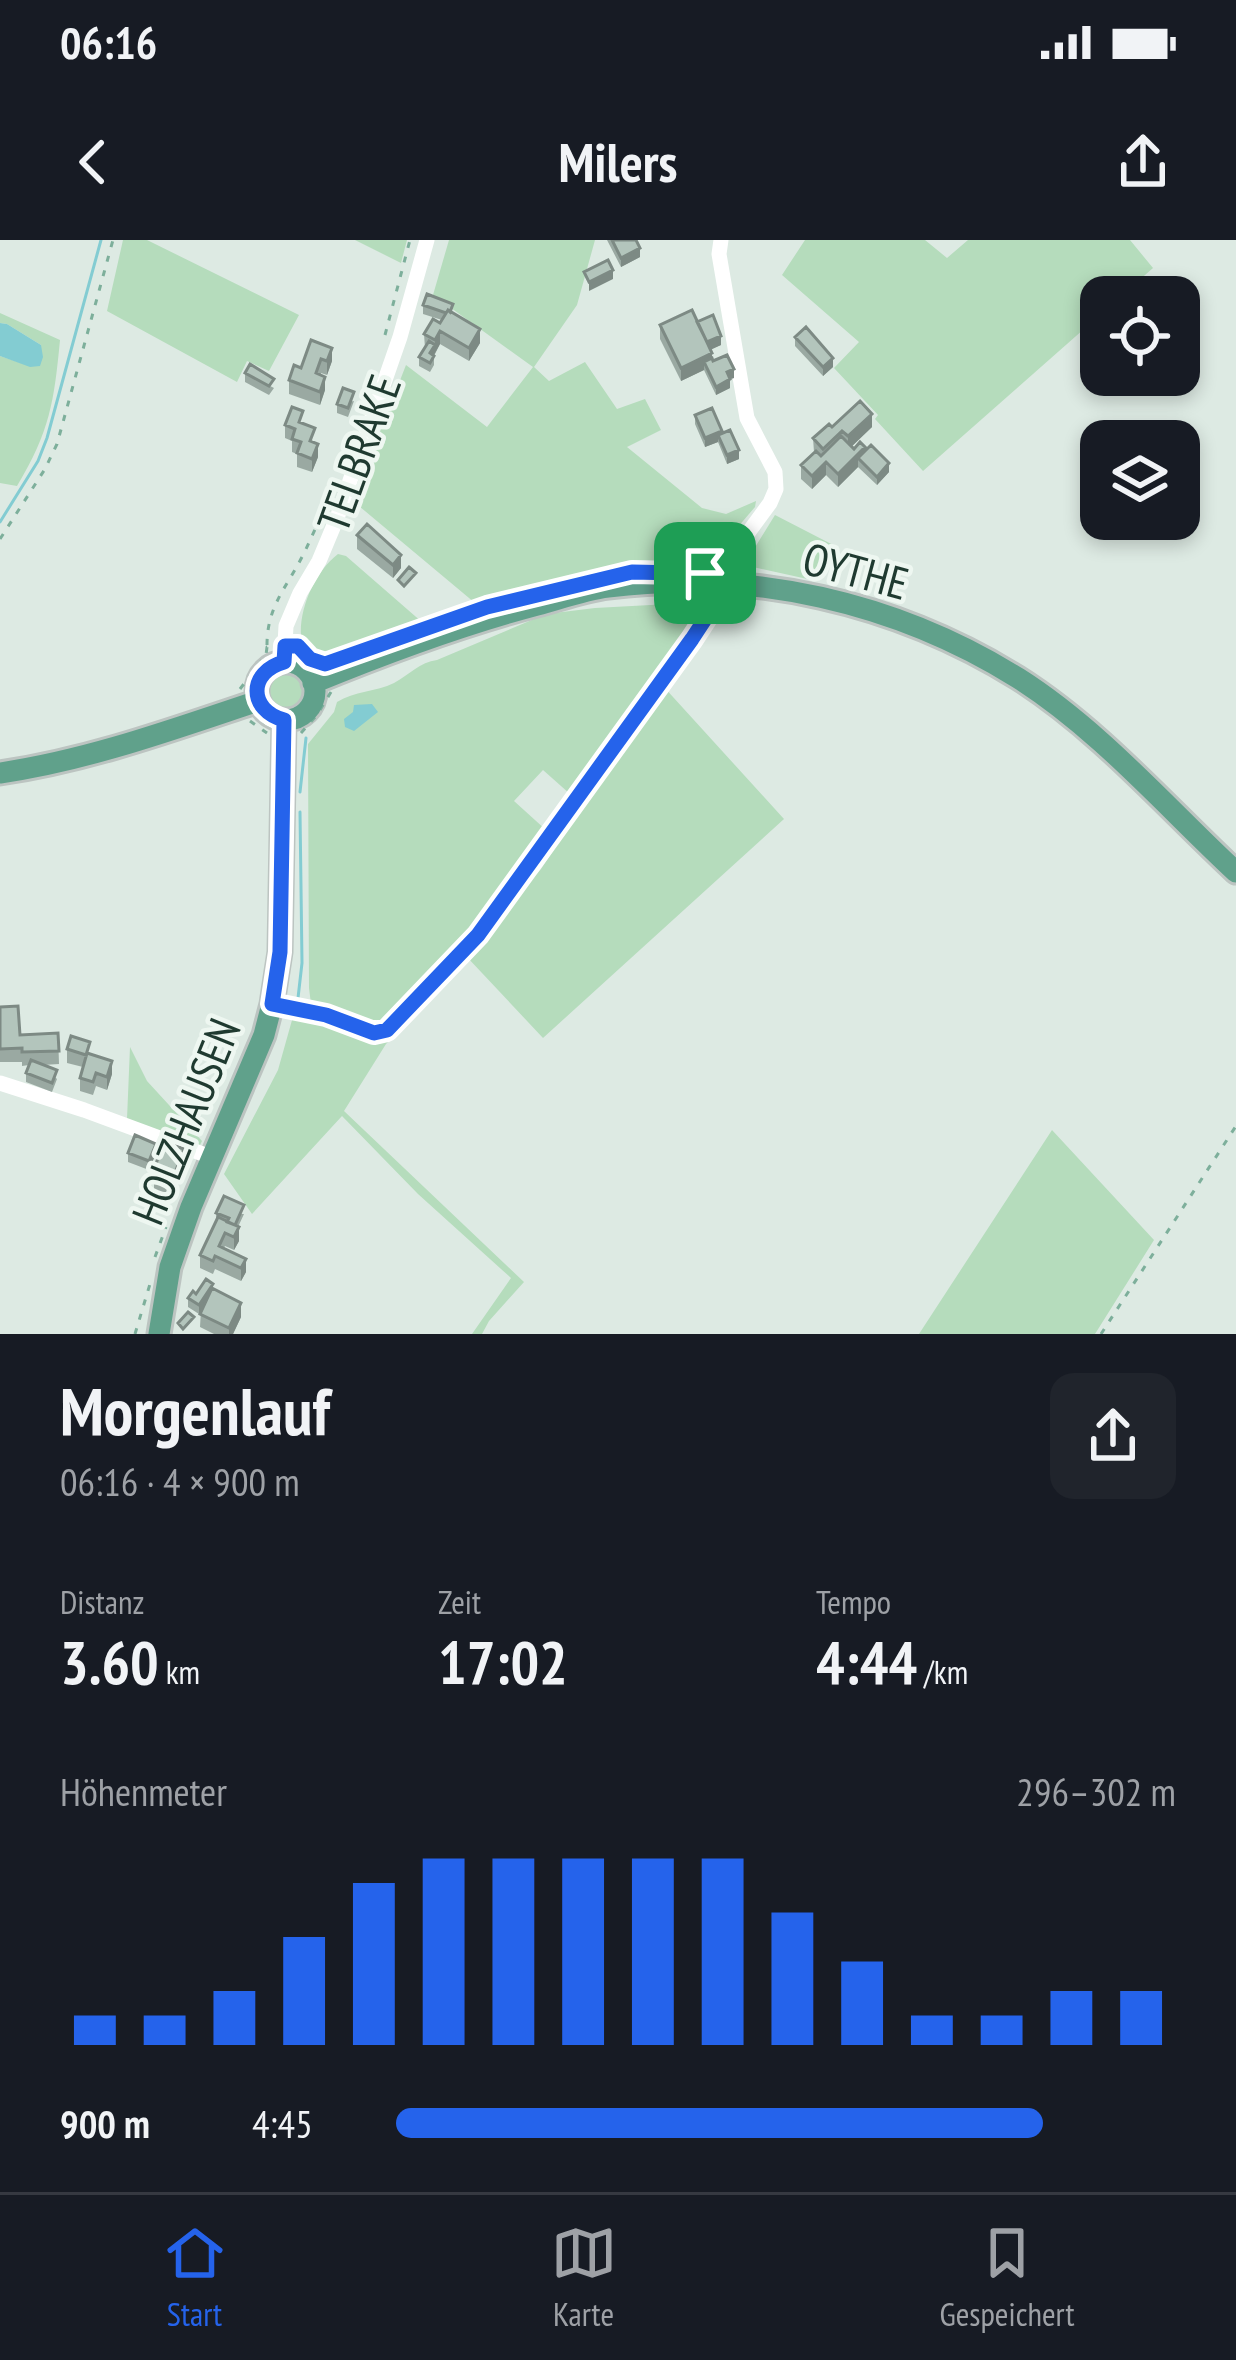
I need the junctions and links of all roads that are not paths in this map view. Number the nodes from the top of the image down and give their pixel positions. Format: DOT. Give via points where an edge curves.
graph roads {
  1 [pos="427,240"];
  2 [pos="706,240"];
  3 [pos="720,247"];
  4 [pos="725,584"];
  5 [pos="279,652"];
  6 [pos="319,674"];
  7 [pos="259,701"];
  8 [pos="284,720"];
  9 [pos="0,773"];
  10 [pos="1236,872"];
  11 [pos="0,1083"];
  12 [pos="211,1157"];
  13 [pos="159,1334"];
  1 -- 5 [label="street, TELBRAKE" via="344,498"];
  2 -- 3 [label="street"];
  3 -- 4 [label="street" via="747,418 776,472 776,489 737,548"];
  4 -- 6 [label="main road, OYTHE" via="604,587"];
  4 -- 10 [label="main road, OYTHE" via="881,612 1020,679"];
  5 -- 6 [label="main road"];
  5 -- 7 [label="main road" via="258,683"];
  6 -- 8 [label="main road" via="308,709"];
  7 -- 8 [label="main road"];
  7 -- 9 [label="main road" via="124,745"];
  8 -- 12 [label="main road, HOLZHAUSEN" via="272,1004"];
  11 -- 12 [label="street"];
  12 -- 13 [label="main road, HOLZHAUSEN" via="170,1267"];
}
